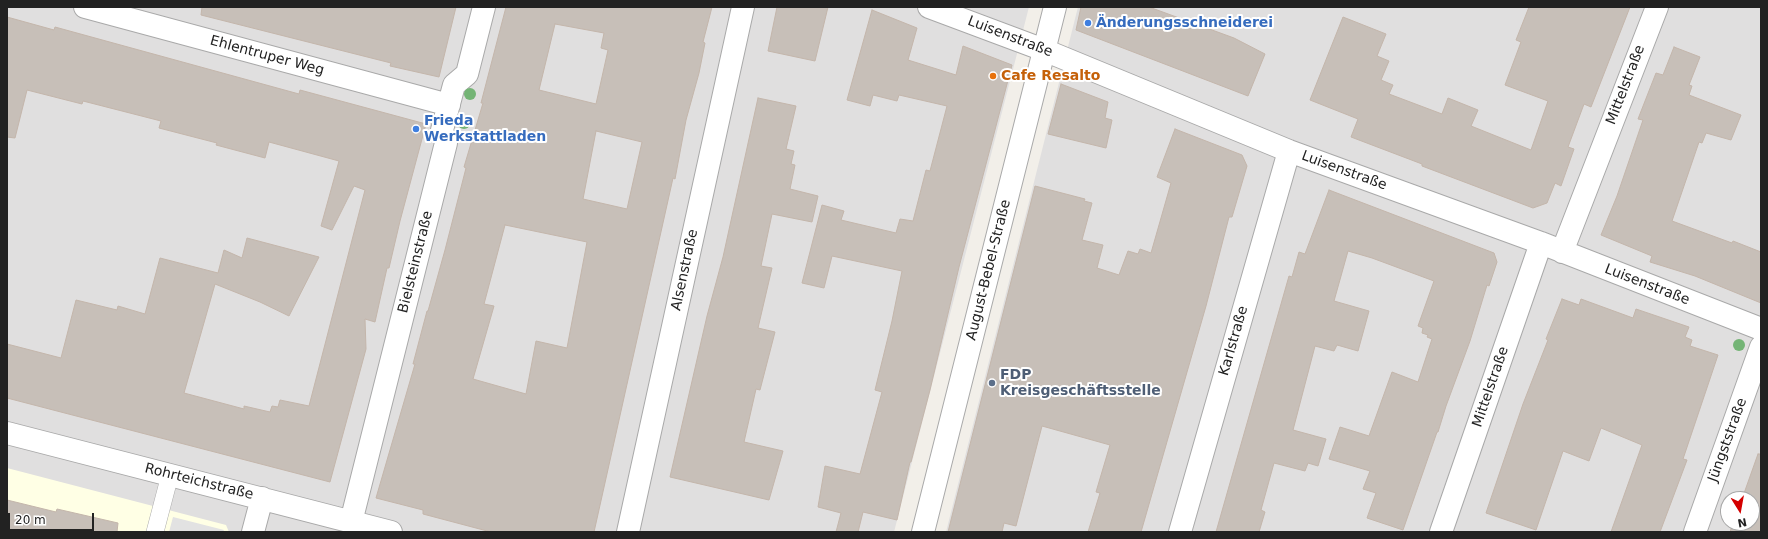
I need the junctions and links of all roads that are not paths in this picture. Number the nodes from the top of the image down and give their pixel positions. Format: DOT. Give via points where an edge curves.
graph roads {
  1 [pos="85,7"];
  2 [pos="484,7"];
  3 [pos="743,7"];
  4 [pos="929,7"];
  5 [pos="1055,7"];
  6 [pos="1657,7"];
  7 [pos="1044,50"];
  8 [pos="449,105"];
  9 [pos="1289,151"];
  10 [pos="1541,243"];
  11 [pos="1562,252"];
  12 [pos="1761,329"];
  13 [pos="1761,347"];
  14 [pos="7,433"];
  15 [pos="170,475"];
  16 [pos="262,498"];
  17 [pos="351,522"];
  18 [pos="155,532"];
  19 [pos="253,532"];
  20 [pos="390,532"];
  21 [pos="628,532"];
  22 [pos="923,532"];
  23 [pos="1180,532"];
  24 [pos="1441,532"];
  25 [pos="1695,532"];
  1 -- 8 [label="street, Ehlentruper Weg"];
  2 -- 8 [label="street, Bielsteinstraße" via="467,74 454,85"];
  3 -- 21 [label="street, Alsenstraße"];
  4 -- 7 [label="street, Luisenstraße"];
  5 -- 7 [label="street, August-Bebel-Straße"];
  6 -- 11 [label="street, Mittelstraße"];
  7 -- 9 [label="street, Luisenstraße"];
  7 -- 22 [label="street, August-Bebel-Straße"];
  8 -- 17 [label="street, Bielsteinstraße" via="442,130 446,143"];
  9 -- 10 [label="street, Luisenstraße"];
  9 -- 23 [label="street, Karlstraße"];
  10 -- 11 [label="street, Luisenstraße"];
  10 -- 24 [label="street, Mittelstraße"];
  11 -- 12 [label="street, Luisenstraße"];
  13 -- 25 [label="street, Jüngststraße"];
  14 -- 15 [label="street, Rohrteichstraße"];
  15 -- 16 [label="street, Rohrteichstraße"];
  15 -- 18 [label="lane"];
  16 -- 17 [label="street, Rohrteichstraße"];
  16 -- 19 [label="street"];
  17 -- 20 [label="street, Rohrteichstraße"];
}
